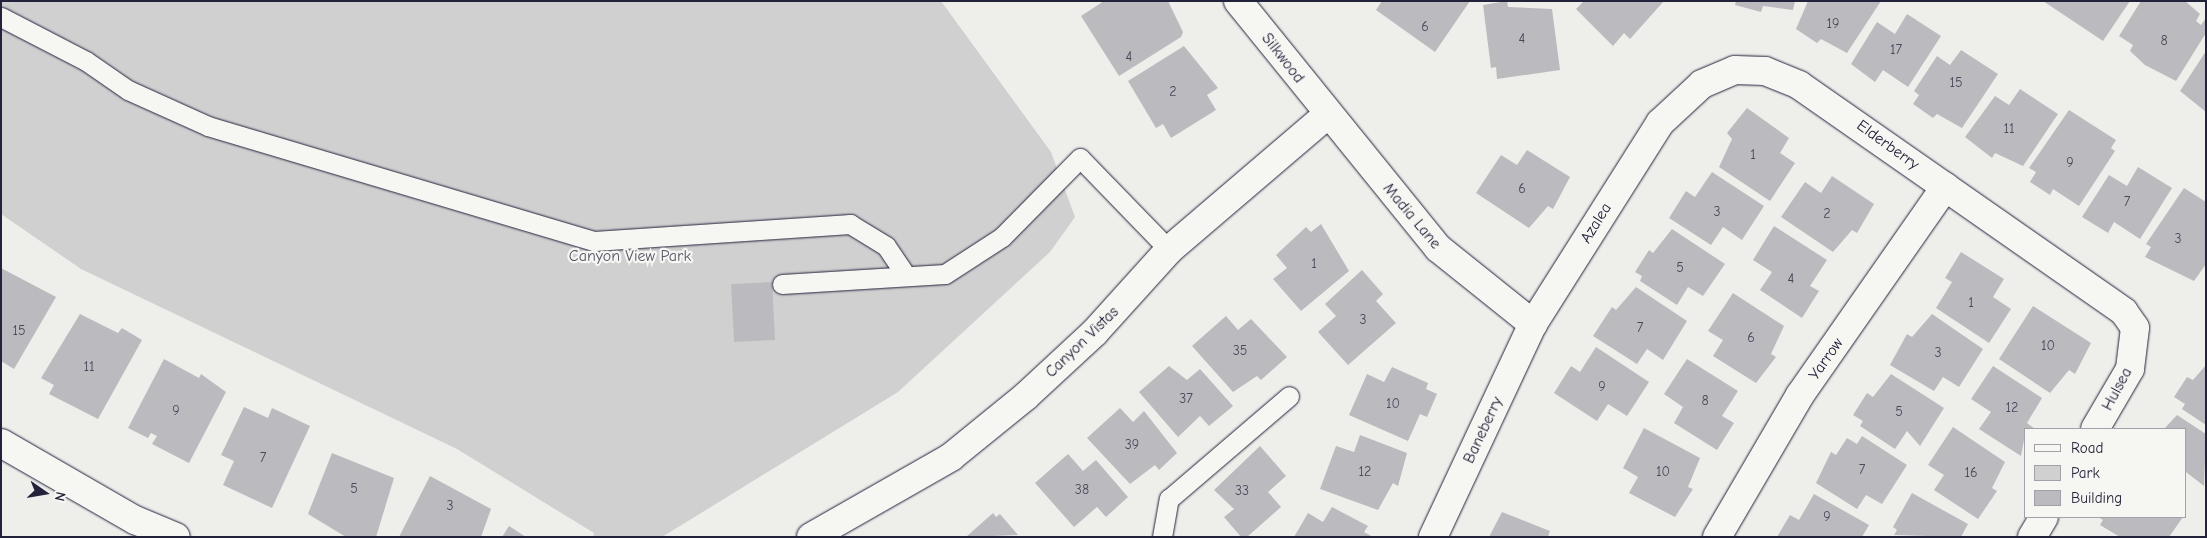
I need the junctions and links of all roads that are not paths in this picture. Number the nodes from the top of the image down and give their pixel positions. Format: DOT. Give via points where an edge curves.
graph roads {
  1 [pos="1238,1"];
  2 [pos="1,17"];
  3 [pos="1328,114"];
  4 [pos="1660,123"];
  5 [pos="1945,187"];
  6 [pos="1170,250"];
  7 [pos="906,276"];
  8 [pos="782,284"];
  9 [pos="2107,298"];
  10 [pos="1533,324"];
  11 [pos="1289,396"];
  12 [pos="2096,428"];
  13 [pos="1,443"];
  14 [pos="2043,518"];
  15 [pos="176,537"];
  16 [pos="811,537"];
  17 [pos="1162,537"];
  18 [pos="1433,537"];
  19 [pos="1716,537"];
  20 [pos="2032,537"];
  1 -- 3 [label="street, Silkwood"];
  2 -- 7 [label="lane" via="86,61 128,90 208,126 594,242 850,224 886,246"];
  3 -- 6 [label="street, Canyon Vistas"];
  3 -- 10 [label="street, Madia Lane" via="1438,248"];
  4 -- 5 [label="street, Elderberry" via="1702,84 1735,70 1765,71 1799,85"];
  4 -- 10 [label="street, Azalea"];
  5 -- 9 [label="street, Elderberry"];
  5 -- 19 [label="street, Yarrow" via="1800,395"];
  6 -- 7 [label="lane" via="1080,158 1002,237 945,274"];
  6 -- 16 [label="street, Canyon Vistas" via="1096,332 951,457"];
  7 -- 8 [label="lane"];
  9 -- 12 [label="street, Hulsea" via="2135,328 2135,347 2130,369"];
  10 -- 18 [label="street, Baneberry"];
  11 -- 17 [label="lane" via="1169,499"];
  13 -- 15 [label="street" via="135,520"];
  14 -- 20 [label="street"];
}
